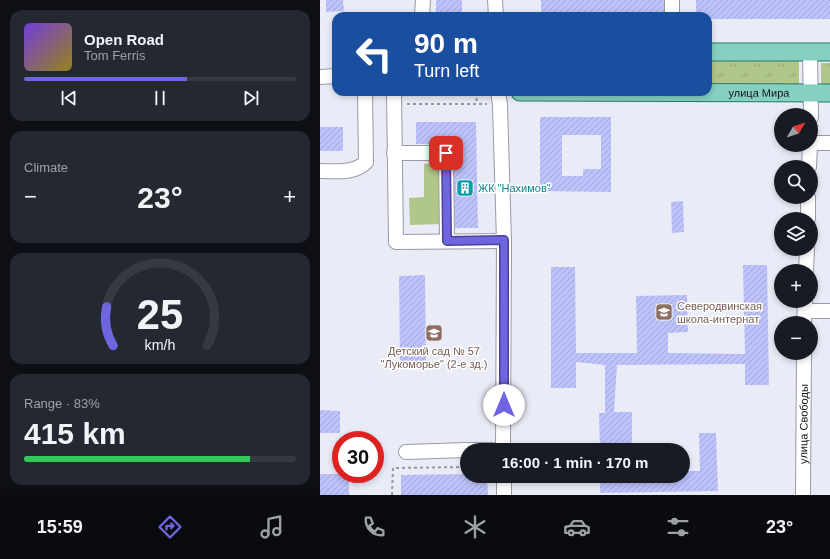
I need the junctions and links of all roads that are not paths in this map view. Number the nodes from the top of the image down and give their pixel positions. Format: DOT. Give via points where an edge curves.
graph roads {
  1 [pos="422,0"];
  2 [pos="495,0"];
  3 [pos="672,0"];
  4 [pos="422,12"];
  5 [pos="496,12"];
  6 [pos="672,12"];
  7 [pos="712,52"];
  8 [pos="810,52"];
  9 [pos="830,52"];
  10 [pos="332,76"];
  11 [pos="320,77"];
  12 [pos="712,93"];
  13 [pos="810,93"];
  14 [pos="830,93"];
  15 [pos="365,96"];
  16 [pos="499,96"];
  17 [pos="394,98"];
  18 [pos="811,108"];
  19 [pos="830,143"];
  20 [pos="818,144"];
  21 [pos="394,153"];
  22 [pos="320,171"];
  23 [pos="504,240"];
  24 [pos="447,241"];
  25 [pos="830,311"];
  26 [pos="805,312"];
  27 [pos="804,360"];
  28 [pos="504,443"];
  29 [pos="460,450"];
  30 [pos="406,452"];
  31 [pos="504,483"];
  32 [pos="504,495"];
  33 [pos="803,495"];
  1 -- 4 [label="street"];
  2 -- 5 [label="street"];
  3 -- 6 [label="street"];
  7 -- 8 [label="main road"];
  8 -- 9 [label="main road"];
  8 -- 13 [label="street"];
  10 -- 11 [label="street"];
  12 -- 13 [label="main road, улица Мира"];
  13 -- 14 [label="main road, улица Мира"];
  13 -- 18 [label="street"];
  15 -- 22 [label="street" via="366,162 360,168 352,170"];
  16 -- 23 [label="street"];
  17 -- 21 [label="street"];
  19 -- 20 [label="street"];
  21 -- 24 [label="street" via="446,153"];
  21 -- 24 [label="street" via="396,242"];
  23 -- 24 [label="street"];
  23 -- 28 [label="street"];
  25 -- 26 [label="street"];
  27 -- 33 [label="street, улица Свободы"];
  29 -- 30 [label="street"];
  31 -- 32 [label="street"];
}
